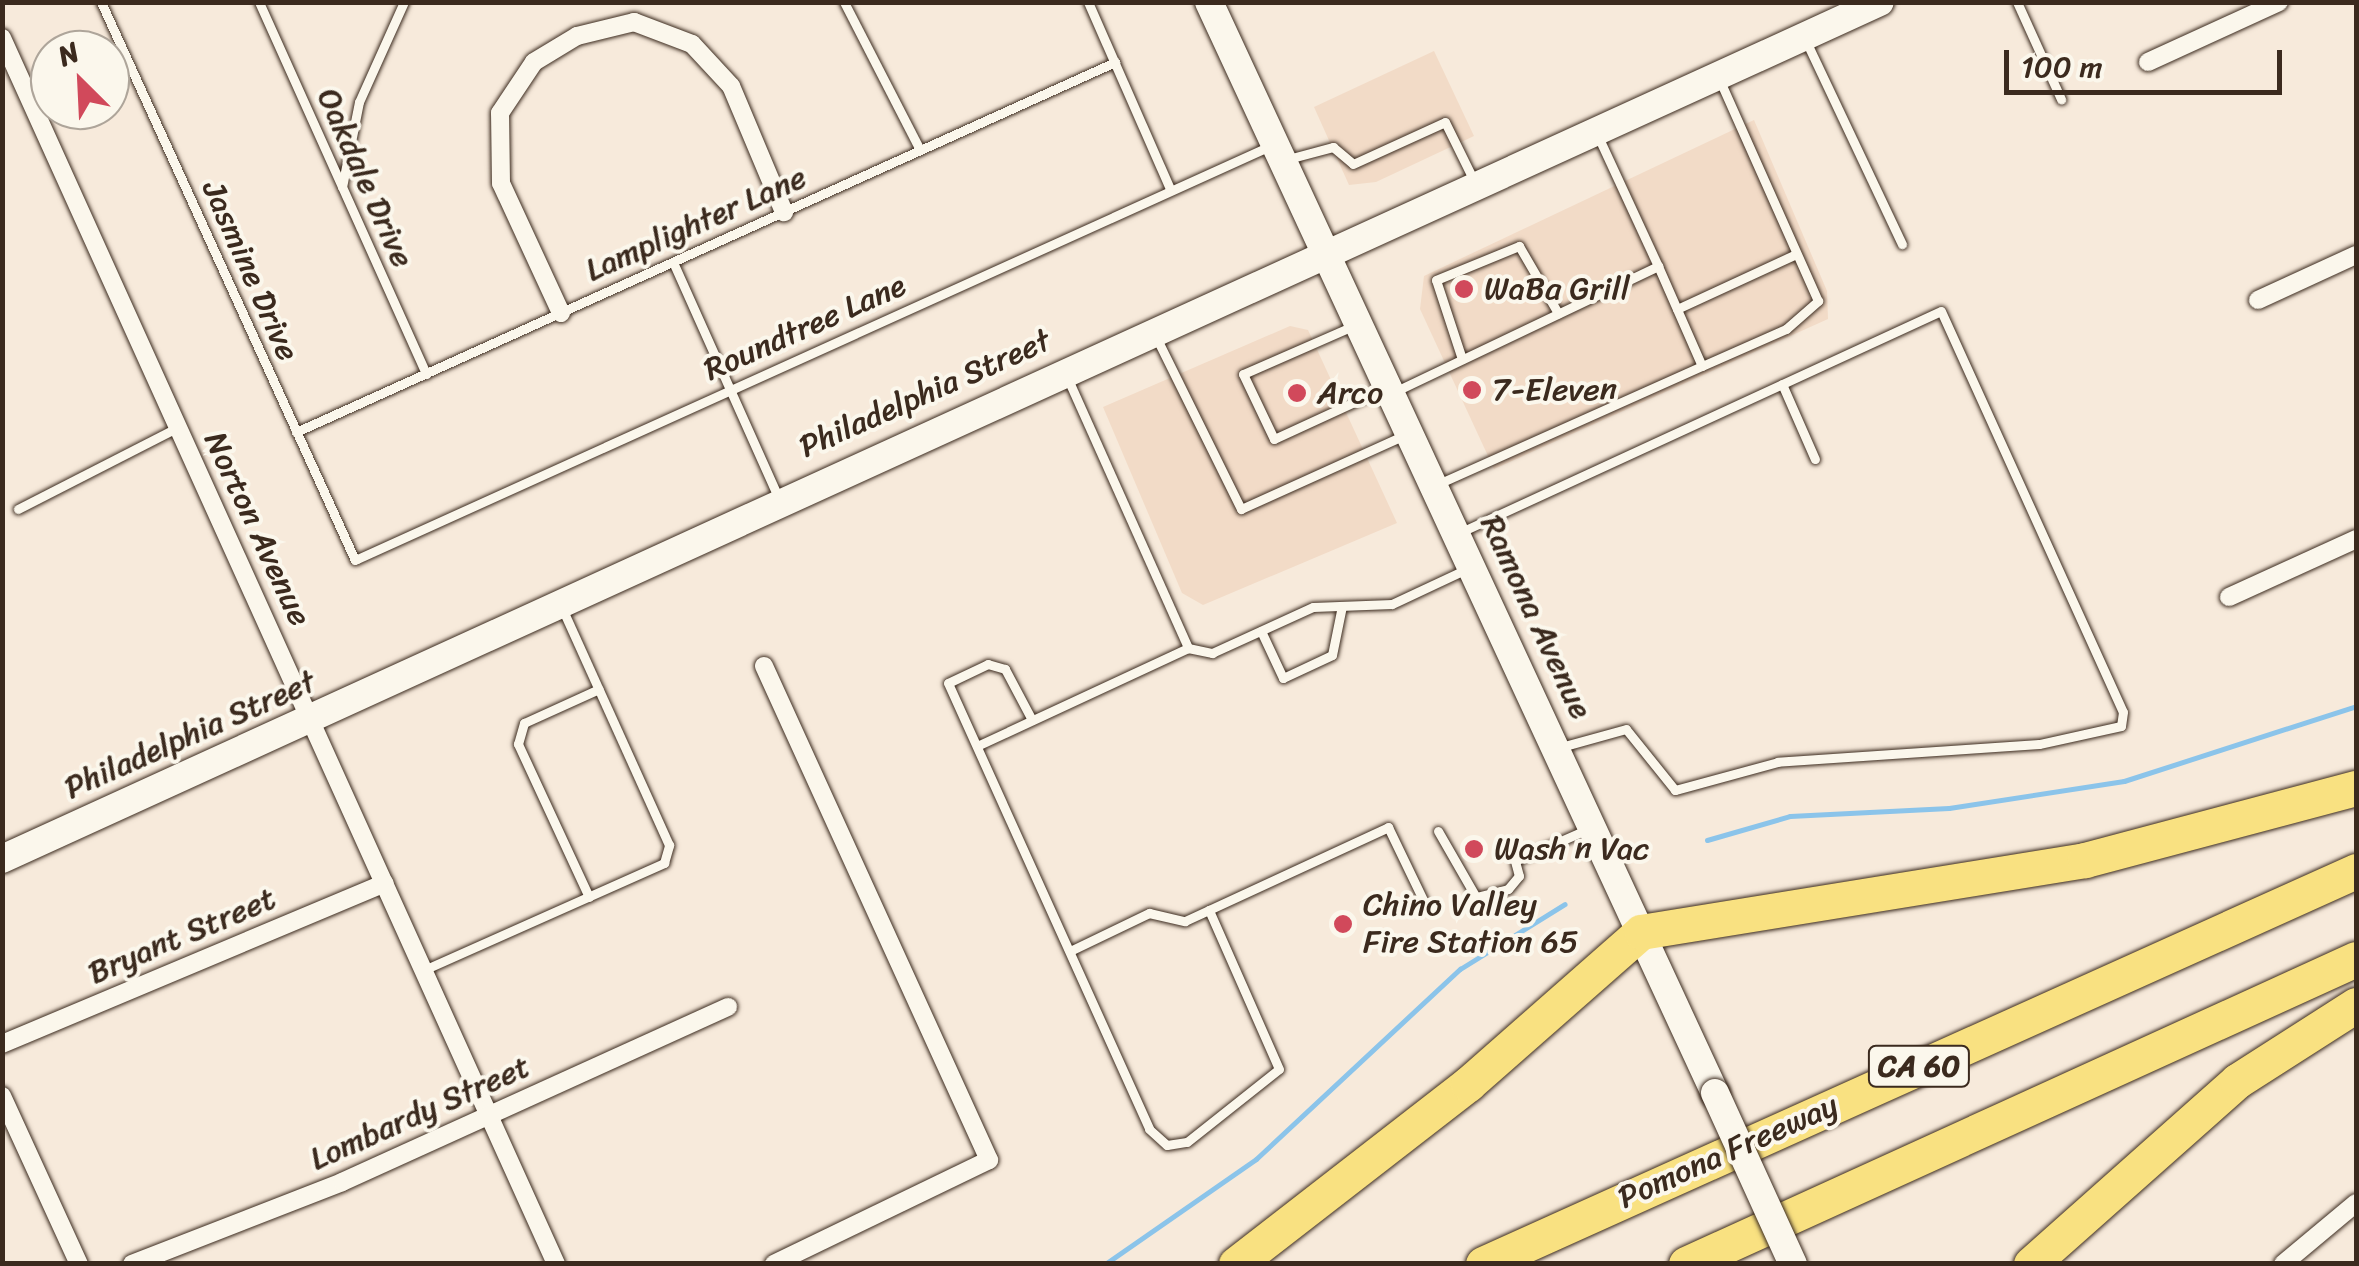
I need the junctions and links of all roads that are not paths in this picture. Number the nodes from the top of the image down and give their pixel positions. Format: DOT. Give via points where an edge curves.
graph roads {
  1 [pos="101,2"];
  2 [pos="258,2"];
  3 [pos="404,2"];
  4 [pos="844,2"];
  5 [pos="1088,2"];
  6 [pos="1209,2"];
  7 [pos="1880,2"];
  8 [pos="2017,2"];
  9 [pos="2279,2"];
  10 [pos="1804,37"];
  11 [pos="2,38"];
  12 [pos="1115,62"];
  13 [pos="2148,62"];
  14 [pos="1718,76"];
  15 [pos="22,86"];
  16 [pos="2,94"];
  17 [pos="2060,100"];
  18 [pos="1596,132"];
  19 [pos="920,150"];
  20 [pos="1281,151"];
  21 [pos="1476,185"];
  22 [pos="342,187"];
  23 [pos="1170,189"];
  24 [pos="784,212"];
  25 [pos="1902,244"];
  26 [pos="1327,252"];
  27 [pos="1796,254"];
  28 [pos="2356,255"];
  29 [pos="673,262"];
  30 [pos="1658,266"];
  31 [pos="2258,300"];
  32 [pos="1677,308"];
  33 [pos="561,312"];
  34 [pos="1558,313"];
  35 [pos="1360,323"];
  36 [pos="1152,330"];
  37 [pos="1462,359"];
  38 [pos="1702,366"];
  39 [pos="1064,370"];
  40 [pos="426,374"];
  41 [pos="1782,384"];
  42 [pos="1390,390"];
  43 [pos="728,391"];
  44 [pos="178,428"];
  45 [pos="296,432"];
  46 [pos="1410,432"];
  47 [pos="1815,458"];
  48 [pos="1436,485"];
  49 [pos="779,499"];
  50 [pos="18,509"];
  51 [pos="1459,533"];
  52 [pos="2356,539"];
  53 [pos="354,560"];
  54 [pos="1474,566"];
  55 [pos="2229,597"];
  56 [pos="560,604"];
  57 [pos="1342,606"];
  58 [pos="1261,631"];
  59 [pos="1188,648"];
  60 [pos="764,666"];
  61 [pos="599,689"];
  62 [pos="311,719"];
  63 [pos="1032,720"];
  64 [pos="976,746"];
  65 [pos="1559,748"];
  66 [pos="2356,788"];
  67 [pos="1594,827"];
  68 [pos="1438,831"];
  69 [pos="2,859"];
  70 [pos="2356,871"];
  71 [pos="385,883"];
  72 [pos="588,897"];
  73 [pos="1427,908"];
  74 [pos="1209,910"];
  75 [pos="1640,932"];
  76 [pos="1070,951"];
  77 [pos="2356,959"];
  78 [pos="426,968"];
  79 [pos="2356,1005"];
  80 [pos="728,1007"];
  81 [pos="2,1044"];
  82 [pos="2,1096"];
  83 [pos="490,1114"];
  84 [pos="2356,1204"];
  85 [pos="79,1264"];
  86 [pos="132,1264"];
  87 [pos="556,1264"];
  88 [pos="774,1264"];
  89 [pos="1236,1264"];
  90 [pos="1483,1264"];
  91 [pos="1686,1264"];
  92 [pos="1793,1264"];
  93 [pos="2031,1264"];
  94 [pos="2282,1264"];
  1 -- 45 [label="lane, Jasmine Drive"];
  2 -- 22 [label="lane, Oakdale Drive"];
  3 -- 22 [label="lane" via="360,102"];
  4 -- 19 [label="lane"];
  5 -- 12 [label="lane"];
  6 -- 20 [label="main road, Ramona Avenue"];
  7 -- 10 [label="main road, Philadelphia Street"];
  8 -- 17 [label="lane"];
  9 -- 13 [label="street"];
  10 -- 14 [label="main road, Philadelphia Street"];
  10 -- 25 [label="lane"];
  11 -- 15 [label="street, Norton Avenue"];
  12 -- 19 [label="lane, Lamplighter Lane"];
  12 -- 23 [label="lane"];
  14 -- 18 [label="main road, Philadelphia Street"];
  14 -- 27 [label="lane"];
  15 -- 16 [label="street"];
  15 -- 44 [label="street, Norton Avenue"];
  18 -- 21 [label="main road, Philadelphia Street"];
  18 -- 30 [label="lane"];
  19 -- 24 [label="lane, Lamplighter Lane"];
  20 -- 21 [label="lane, Roundtree Lane" via="1333,147 1353,164 1445,122"];
  20 -- 23 [label="lane, Roundtree Lane"];
  20 -- 26 [label="main road, Ramona Avenue"];
  21 -- 26 [label="main road, Philadelphia Street"];
  22 -- 40 [label="lane, Oakdale Drive"];
  23 -- 43 [label="lane, Roundtree Lane"];
  24 -- 29 [label="lane, Lamplighter Lane"];
  24 -- 33 [label="street" via="731,86 692,44 634,22 577,36 534,62 500,113 501,183"];
  26 -- 35 [label="main road, Ramona Avenue"];
  26 -- 36 [label="main road, Philadelphia Street"];
  27 -- 32 [label="lane"];
  27 -- 38 [label="lane" via="1818,301 1813,313"];
  28 -- 31 [label="street"];
  29 -- 33 [label="lane, Lamplighter Lane"];
  29 -- 43 [label="lane"];
  30 -- 32 [label="lane"];
  30 -- 34 [label="lane"];
  32 -- 38 [label="lane"];
  33 -- 40 [label="lane, Lamplighter Lane"];
  34 -- 37 [label="lane"];
  34 -- 37 [label="lane" via="1519,246 1436,280"];
  35 -- 42 [label="main road, Ramona Avenue"];
  35 -- 42 [label="lane" via="1243,374 1274,439"];
  36 -- 39 [label="main road, Philadelphia Street"];
  36 -- 46 [label="lane" via="1241,510"];
  37 -- 42 [label="lane"];
  38 -- 48 [label="lane"];
  39 -- 49 [label="main road, Philadelphia Street"];
  39 -- 59 [label="lane"];
  40 -- 45 [label="lane, Lamplighter Lane"];
  41 -- 47 [label="lane"];
  41 -- 51 [label="lane"];
  41 -- 65 [label="lane" via="1941,311 2123,712 2121,726 2039,744 1778,762 1675,790 1626,729"];
  42 -- 46 [label="main road, Ramona Avenue"];
  43 -- 49 [label="lane"];
  43 -- 53 [label="lane, Roundtree Lane"];
  44 -- 50 [label="lane"];
  44 -- 62 [label="street, Norton Avenue"];
  45 -- 53 [label="lane, Jasmine Drive"];
  46 -- 48 [label="main road, Ramona Avenue"];
  48 -- 51 [label="main road, Ramona Avenue"];
  49 -- 56 [label="main road, Philadelphia Street"];
  51 -- 54 [label="main road, Ramona Avenue"];
  52 -- 55 [label="street"];
  54 -- 57 [label="lane" via="1392,604"];
  54 -- 65 [label="main road, Ramona Avenue"];
  56 -- 61 [label="lane"];
  56 -- 62 [label="main road, Philadelphia Street"];
  57 -- 58 [label="lane" via="1313,608"];
  57 -- 58 [label="lane" via="1332,655 1283,678"];
  58 -- 59 [label="lane" via="1212,653"];
  59 -- 63 [label="lane"];
  60 -- 88 [label="street" via="989,1160"];
  61 -- 72 [label="lane" via="668,845 664,863"];
  61 -- 72 [label="lane" via="524,722 518,744"];
  62 -- 69 [label="main road, Philadelphia Street"];
  62 -- 71 [label="street, Norton Avenue"];
  63 -- 64 [label="lane"];
  63 -- 64 [label="lane" via="1005,669 988,664 948,683"];
  64 -- 76 [label="lane"];
  65 -- 67 [label="main road, Ramona Avenue"];
  66 -- 75 [label="highway" via="2086,860"];
  67 -- 68 [label="lane" via="1515,860 1519,876 1490,896 1463,882"];
  67 -- 75 [label="main road, Ramona Avenue"];
  70 -- 90 [label="highway, Pomona Freeway / CA 60"];
  71 -- 78 [label="street, Norton Avenue"];
  71 -- 81 [label="street, Bryant Street"];
  72 -- 78 [label="lane"];
  73 -- 74 [label="lane" via="1388,828"];
  74 -- 76 [label="lane" via="1186,921 1149,913"];
  74 -- 76 [label="lane" via="1280,1069 1186,1142 1167,1145 1150,1129"];
  75 -- 89 [label="highway" via="1468,1084"];
  75 -- 92 [label="main road, Ramona Avenue, bridge"];
  77 -- 91 [label="highway, CA 60"];
  78 -- 83 [label="street, Norton Avenue"];
  79 -- 93 [label="highway" via="2237,1081"];
  80 -- 83 [label="street, Lombardy Street"];
  82 -- 85 [label="street"];
  83 -- 86 [label="street, Lombardy Street"];
  83 -- 87 [label="street, Norton Avenue"];
  84 -- 94 [label="street"];
}
